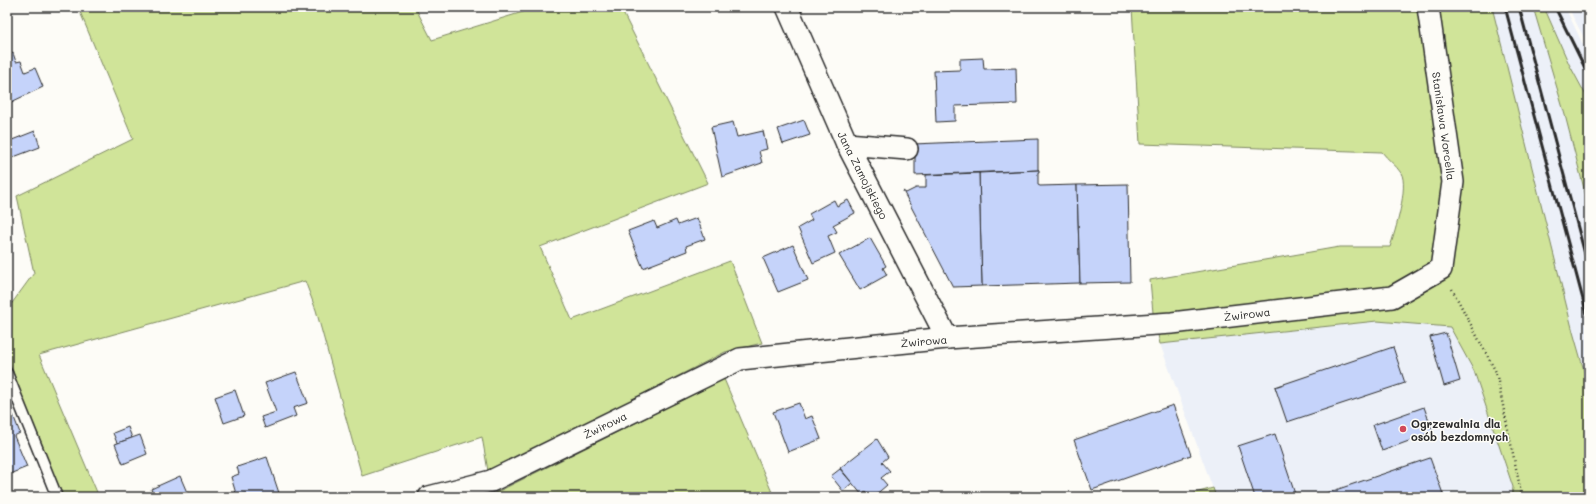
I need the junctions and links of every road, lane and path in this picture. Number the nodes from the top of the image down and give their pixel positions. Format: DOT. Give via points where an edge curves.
graph roads {
  1 [pos="787,7"];
  2 [pos="1428,7"];
  3 [pos="847,144"];
  4 [pos="907,149"];
  5 [pos="1441,269"];
  6 [pos="947,338"];
  7 [pos="7,373"];
  8 [pos="57,497"];
  9 [pos="430,497"];
  10 [pos="1522,497"];
  1 -- 3 [label="street, Jana Zamojskiego"];
  2 -- 5 [label="street, Stanisława Worcella" via="1453,182"];
  3 -- 4 [label="street"];
  3 -- 6 [label="street, Jana Zamojskiego"];
  5 -- 6 [label="street, Żwirowa" via="1392,297 1172,323"];
  5 -- 10 [label="path" via="1496,372"];
  6 -- 9 [label="street, Żwirowa" via="740,359 490,480"];
  7 -- 8 [label="lane"];
}
